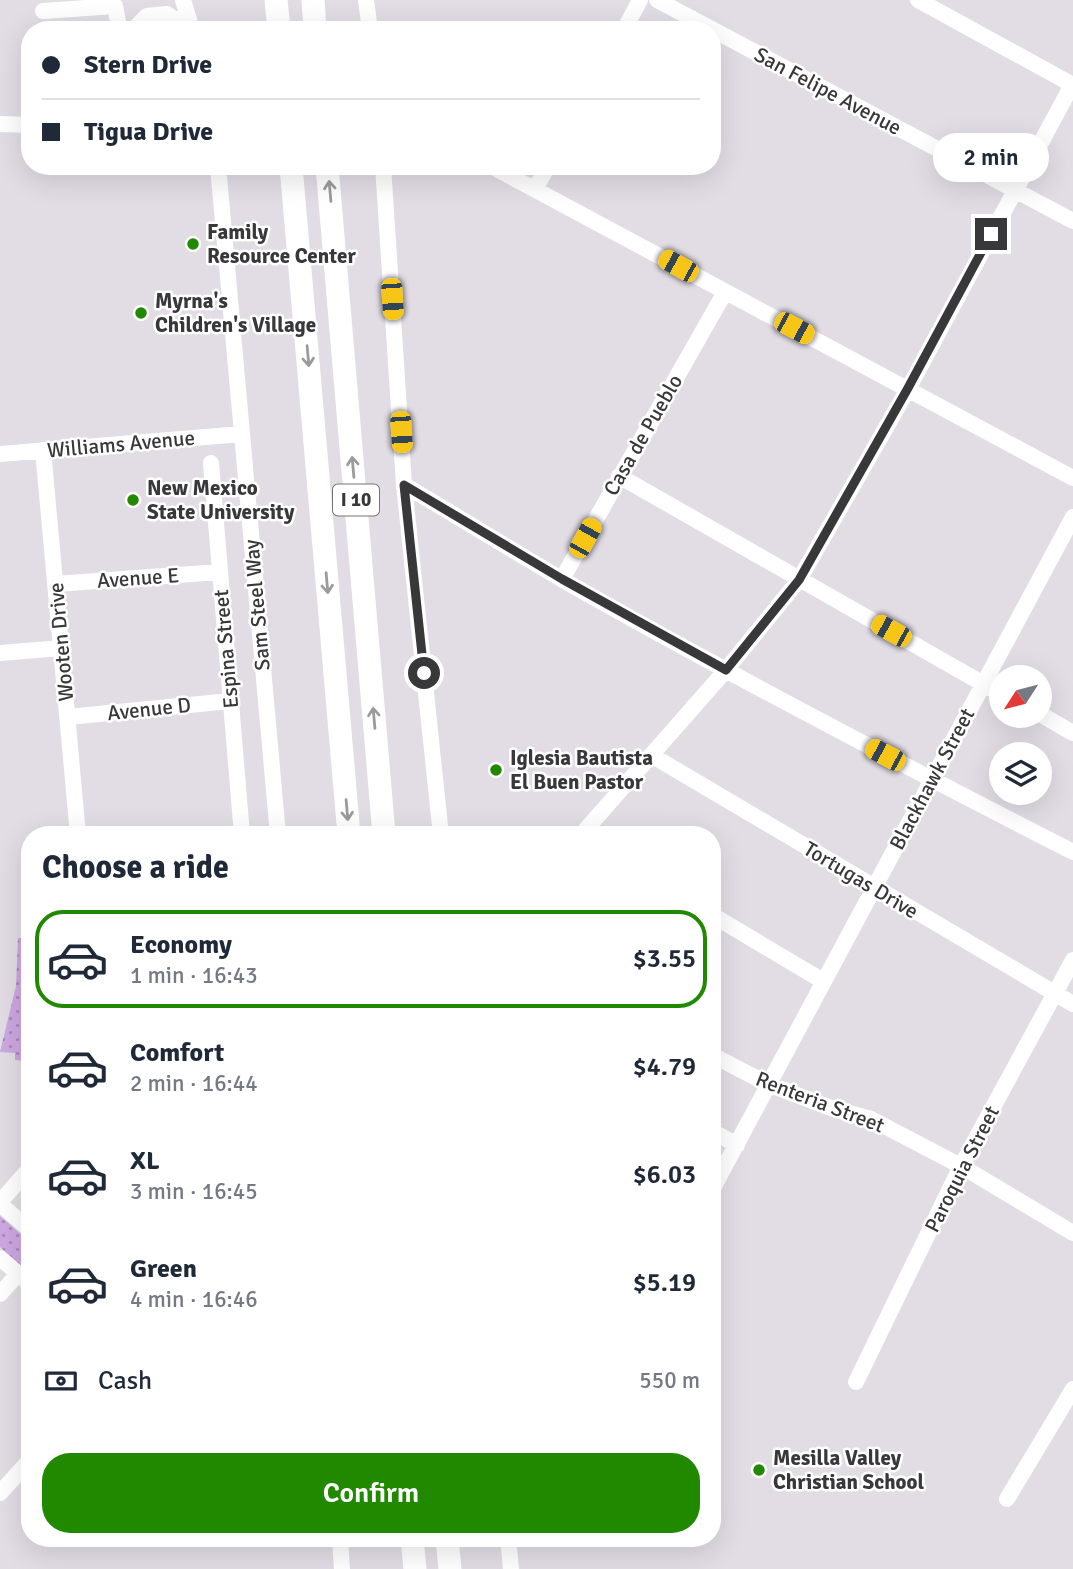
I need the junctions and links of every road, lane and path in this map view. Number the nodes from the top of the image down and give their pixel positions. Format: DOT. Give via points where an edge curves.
graph roads {
  1 [pos="183,0"];
  2 [pos="276,0"];
  3 [pos="313,0"];
  4 [pos="366,0"];
  5 [pos="640,0"];
  6 [pos="657,0"];
  7 [pos="918,0"];
  8 [pos="43,11"];
  9 [pos="118,21"];
  10 [pos="145,21"];
  11 [pos="183,21"];
  12 [pos="185,21"];
  13 [pos="278,21"];
  14 [pos="314,21"];
  15 [pos="369,21"];
  16 [pos="629,21"];
  17 [pos="696,21"];
  18 [pos="721,34"];
  19 [pos="1073,85"];
  20 [pos="0,124"];
  21 [pos="21,125"];
  22 [pos="219,175"];
  23 [pos="292,175"];
  24 [pos="328,175"];
  25 [pos="384,175"];
  26 [pos="508,175"];
  27 [pos="543,175"];
  28 [pos="535,189"];
  29 [pos="1014,190"];
  30 [pos="1073,220"];
  31 [pos="725,292"];
  32 [pos="908,388"];
  33 [pos="242,434"];
  34 [pos="43,450"];
  35 [pos="0,454"];
  36 [pos="211,463"];
  37 [pos="619,476"];
  38 [pos="1073,478"];
  39 [pos="404,485"];
  40 [pos="1073,517"];
  41 [pos="219,572"];
  42 [pos="562,579"];
  43 [pos="799,580"];
  44 [pos="56,584"];
  45 [pos="61,648"];
  46 [pos="0,653"];
  47 [pos="726,670"];
  48 [pos="982,683"];
  49 [pos="989,687"];
  50 [pos="230,701"];
  51 [pos="68,717"];
  52 [pos="1052,721"];
  53 [pos="1073,733"];
  54 [pos="650,755"];
  55 [pos="931,779"];
  56 [pos="77,826"];
  57 [pos="241,826"];
  58 [pos="277,826"];
  59 [pos="348,826"];
  60 [pos="383,826"];
  61 [pos="440,826"];
  62 [pos="589,826"];
  63 [pos="1073,852"];
  64 [pos="874,888"];
  65 [pos="721,920"];
  66 [pos="1073,960"];
  67 [pos="823,981"];
  68 [pos="1055,993"];
  69 [pos="1073,1004"];
  70 [pos="721,1060"];
  71 [pos="768,1084"];
  72 [pos="721,1136"];
  73 [pos="737,1145"];
  74 [pos="961,1166"];
  75 [pos="721,1174"];
  76 [pos="21,1178"];
  77 [pos="0,1203"];
  78 [pos="21,1222"];
  79 [pos="1073,1233"];
  80 [pos="0,1258"];
  81 [pos="21,1276"];
  82 [pos="21,1281"];
  83 [pos="0,1294"];
  84 [pos="856,1382"];
  85 [pos="1073,1390"];
  86 [pos="21,1470"];
  87 [pos="0,1493"];
  88 [pos="1007,1499"];
  89 [pos="341,1547"];
  90 [pos="413,1547"];
  91 [pos="448,1547"];
  92 [pos="509,1547"];
  93 [pos="342,1569"];
  94 [pos="415,1569"];
  95 [pos="450,1569"];
  96 [pos="510,1569"];
  1 -- 12 [label="street"];
  2 -- 13 [label="highway"];
  3 -- 14 [label="highway"];
  4 -- 15 [label="street"];
  5 -- 16 [label="street"];
  6 -- 17 [label="street, San Felipe Avenue"];
  7 -- 19 [label="street"];
  8 -- 9 [label="street" via="115,6"];
  10 -- 11 [label="street" via="147,16 167,14"];
  18 -- 29 [label="street, San Felipe Avenue"];
  19 -- 29 [label="street"];
  20 -- 21 [label="street"];
  22 -- 33 [label="street, Sam Steel Way"];
  23 -- 59 [label="highway, I 10, one-way"];
  60 -- 24 [label="highway, I 10, one-way"];
  25 -- 39 [label="street"];
  26 -- 28 [label="street"];
  27 -- 28 [label="street"];
  28 -- 31 [label="street"];
  29 -- 30 [label="street, San Felipe Avenue"];
  29 -- 32 [label="street"];
  31 -- 32 [label="street"];
  31 -- 37 [label="street, Casa de Pueblo"];
  32 -- 38 [label="street"];
  32 -- 43 [label="street"];
  33 -- 34 [label="street, Williams Avenue"];
  33 -- 58 [label="street, Sam Steel Way"];
  34 -- 35 [label="street, Williams Avenue"];
  34 -- 44 [label="street, Wooten Drive"];
  36 -- 41 [label="street, Espina Street"];
  37 -- 42 [label="street, Casa de Pueblo"];
  37 -- 43 [label="street"];
  39 -- 42 [label="street"];
  39 -- 61 [label="street"];
  40 -- 48 [label="street, Blackhawk Street"];
  41 -- 44 [label="street, Avenue E"];
  41 -- 50 [label="street, Espina Street"];
  42 -- 47 [label="street"];
  43 -- 47 [label="street"];
  43 -- 48 [label="street"];
  44 -- 45 [label="street, Wooten Drive"];
  45 -- 46 [label="street"];
  45 -- 51 [label="street, Wooten Drive"];
  47 -- 54 [label="street"];
  47 -- 55 [label="street"];
  48 -- 49 [label="street"];
  48 -- 55 [label="street, Blackhawk Street"];
  50 -- 51 [label="street, Avenue D"];
  50 -- 57 [label="street, Espina Street"];
  51 -- 56 [label="street, Wooten Drive"];
  52 -- 53 [label="street"];
  54 -- 62 [label="street"];
  54 -- 64 [label="street, Tortugas Drive"];
  55 -- 63 [label="street"];
  55 -- 64 [label="street, Blackhawk Street"];
  64 -- 67 [label="street, Blackhawk Street"];
  64 -- 68 [label="street, Tortugas Drive"];
  65 -- 67 [label="street"];
  66 -- 68 [label="street, Paroquia Street"];
  67 -- 71 [label="street, Blackhawk Street"];
  68 -- 69 [label="street, Tortugas Drive"];
  68 -- 74 [label="street, Paroquia Street"];
  70 -- 71 [label="street, Renteria Street"];
  71 -- 73 [label="street, Blackhawk Street"];
  71 -- 74 [label="street, Renteria Street" via="872,1119"];
  72 -- 73 [label="street"];
  73 -- 75 [label="street, Blackhawk Street"];
  74 -- 79 [label="street, Renteria Street"];
  74 -- 84 [label="street, Paroquia Street"];
  76 -- 77 [label="street"];
  77 -- 78 [label="street"];
  80 -- 81 [label="street"];
  82 -- 83 [label="street"];
  85 -- 88 [label="street"];
  86 -- 87 [label="street"];
  89 -- 93 [label="street"];
  90 -- 94 [label="highway"];
  91 -- 95 [label="highway"];
  92 -- 96 [label="street"];
}
